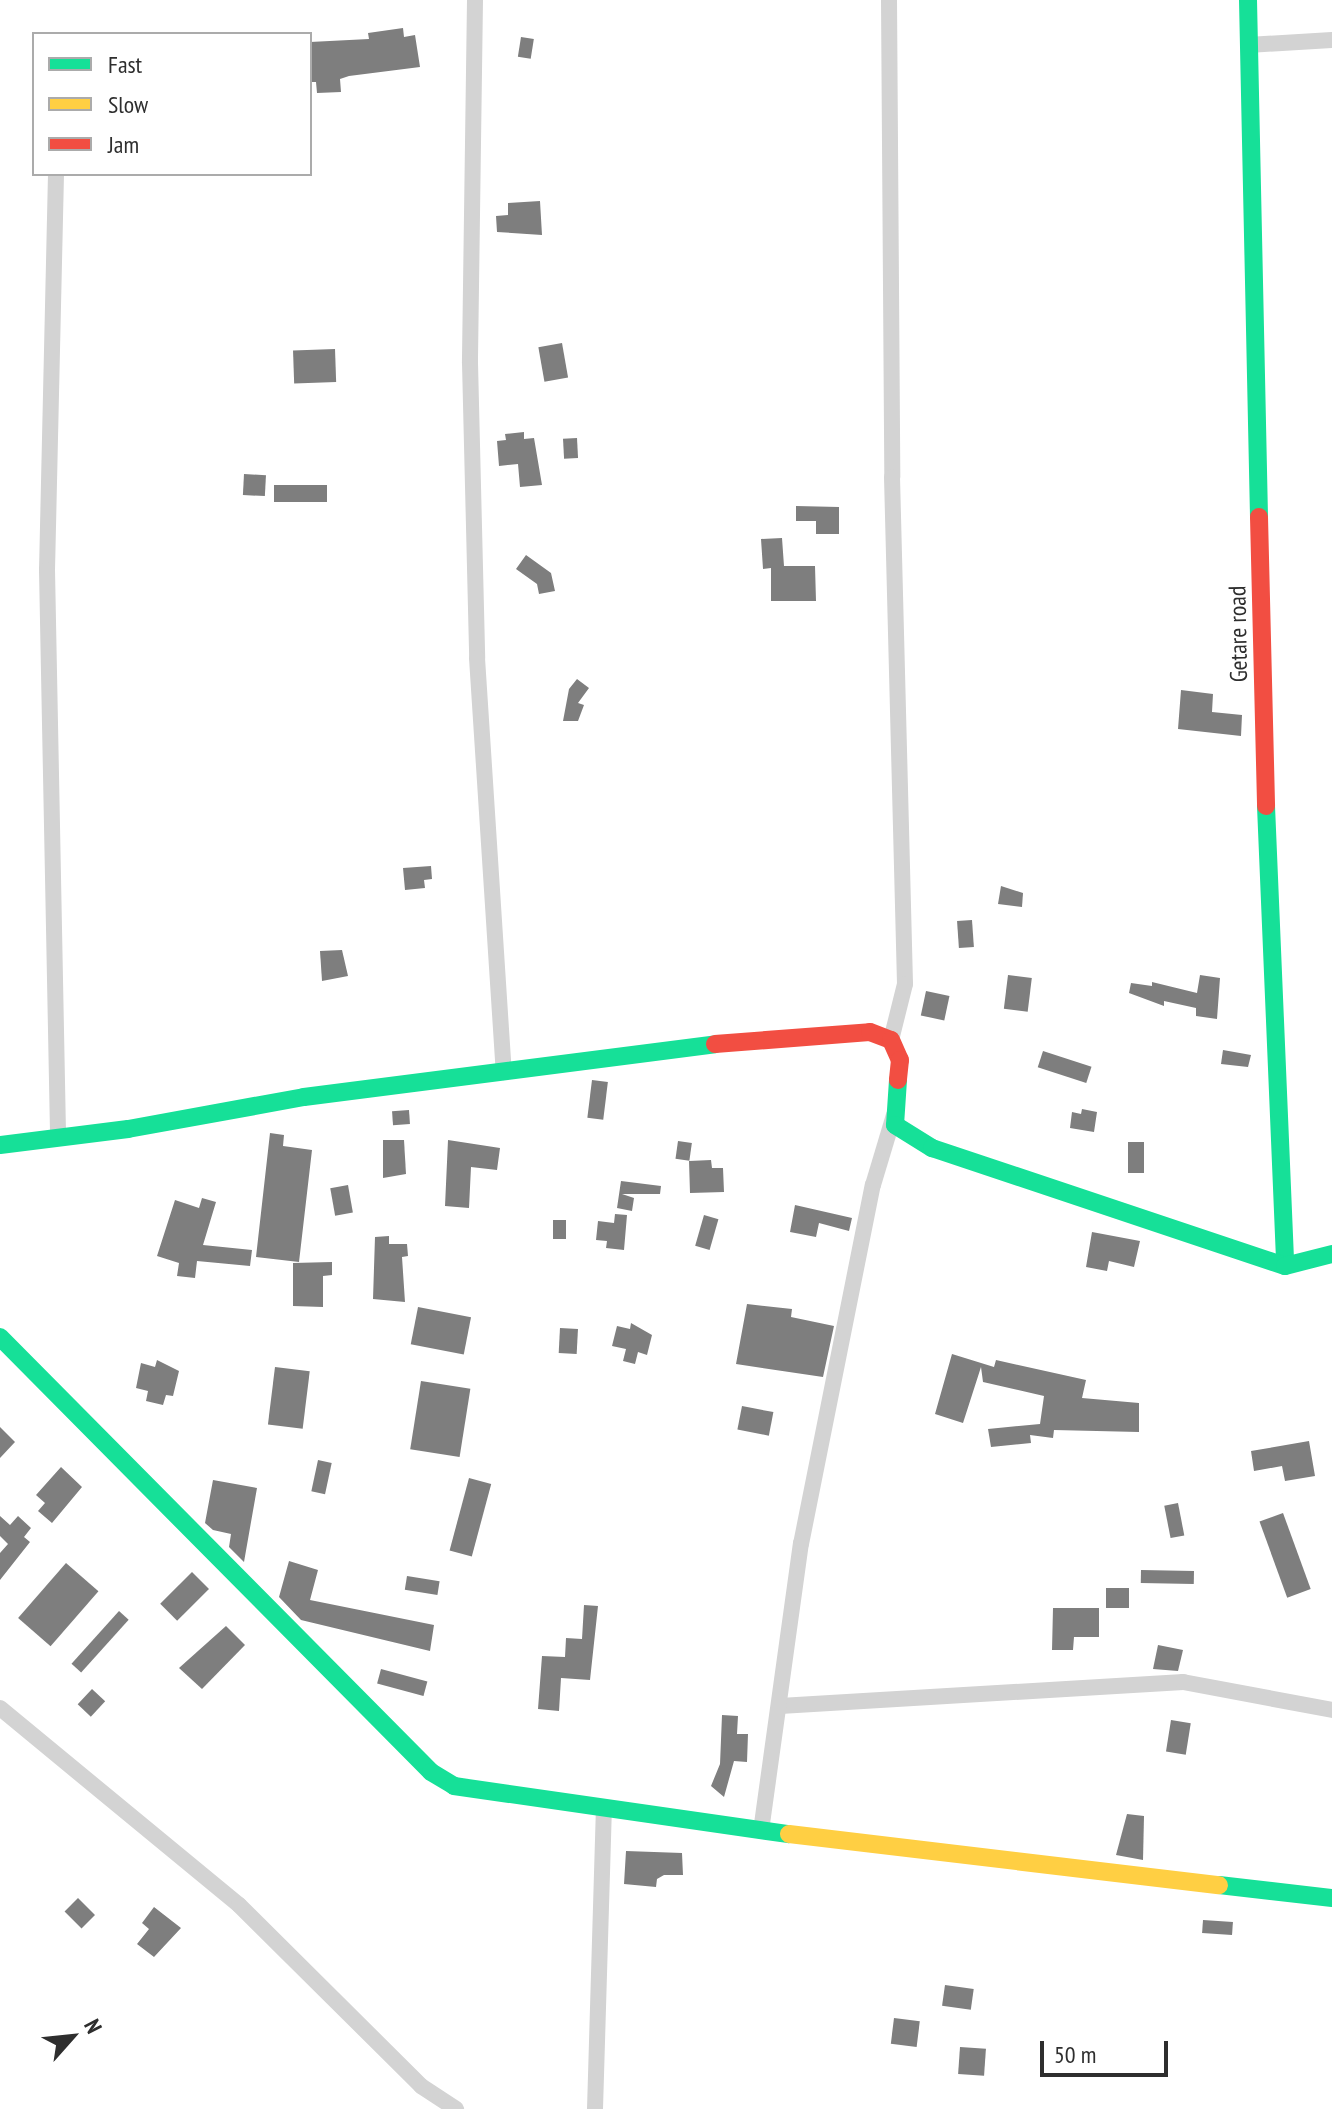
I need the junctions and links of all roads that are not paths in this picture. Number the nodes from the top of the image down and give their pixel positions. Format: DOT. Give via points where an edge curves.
graph roads {
  1 [pos="475,0"];
  2 [pos="889,0"];
  3 [pos="1248,0"];
  4 [pos="1332,40"];
  5 [pos="1248,45"];
  6 [pos="56,176"];
  7 [pos="891,1040"];
  8 [pos="504,1072"];
  9 [pos="894,1115"];
  10 [pos="58,1135"];
  11 [pos="0,1145"];
  12 [pos="1332,1254"];
  13 [pos="1285,1266"];
  14 [pos="0,1337"];
  15 [pos="780,1706"];
  16 [pos="0,1708"];
  17 [pos="1332,1710"];
  18 [pos="604,1807"];
  19 [pos="761,1831"];
  20 [pos="1332,1898"];
  21 [pos="456,2109"];
  22 [pos="595,2109"];
  1 -- 8 [label="street" via="470,363 477,658"];
  2 -- 7 [label="street" via="892,477 905,984"];
  3 -- 5 [label="street, Getare road"];
  4 -- 5 [label="street"];
  5 -- 13 [label="street, Getare road" via="1266,822"];
  6 -- 10 [label="street" via="47,570"];
  7 -- 8 [label="street" via="870,1032 690,1046"];
  7 -- 9 [label="street" via="900,1060"];
  8 -- 10 [label="street"];
  9 -- 13 [label="street" via="895,1125 932,1148"];
  9 -- 15 [label="street" via="876,1170 801,1544"];
  10 -- 11 [label="street"];
  12 -- 13 [label="street"];
  14 -- 18 [label="street" via="431,1772 467,1790"];
  15 -- 17 [label="street" via="1183,1682"];
  15 -- 19 [label="street"];
  16 -- 21 [label="street" via="239,1905 421,2086"];
  18 -- 19 [label="street"];
  18 -- 22 [label="street"];
  19 -- 20 [label="street"];
}
